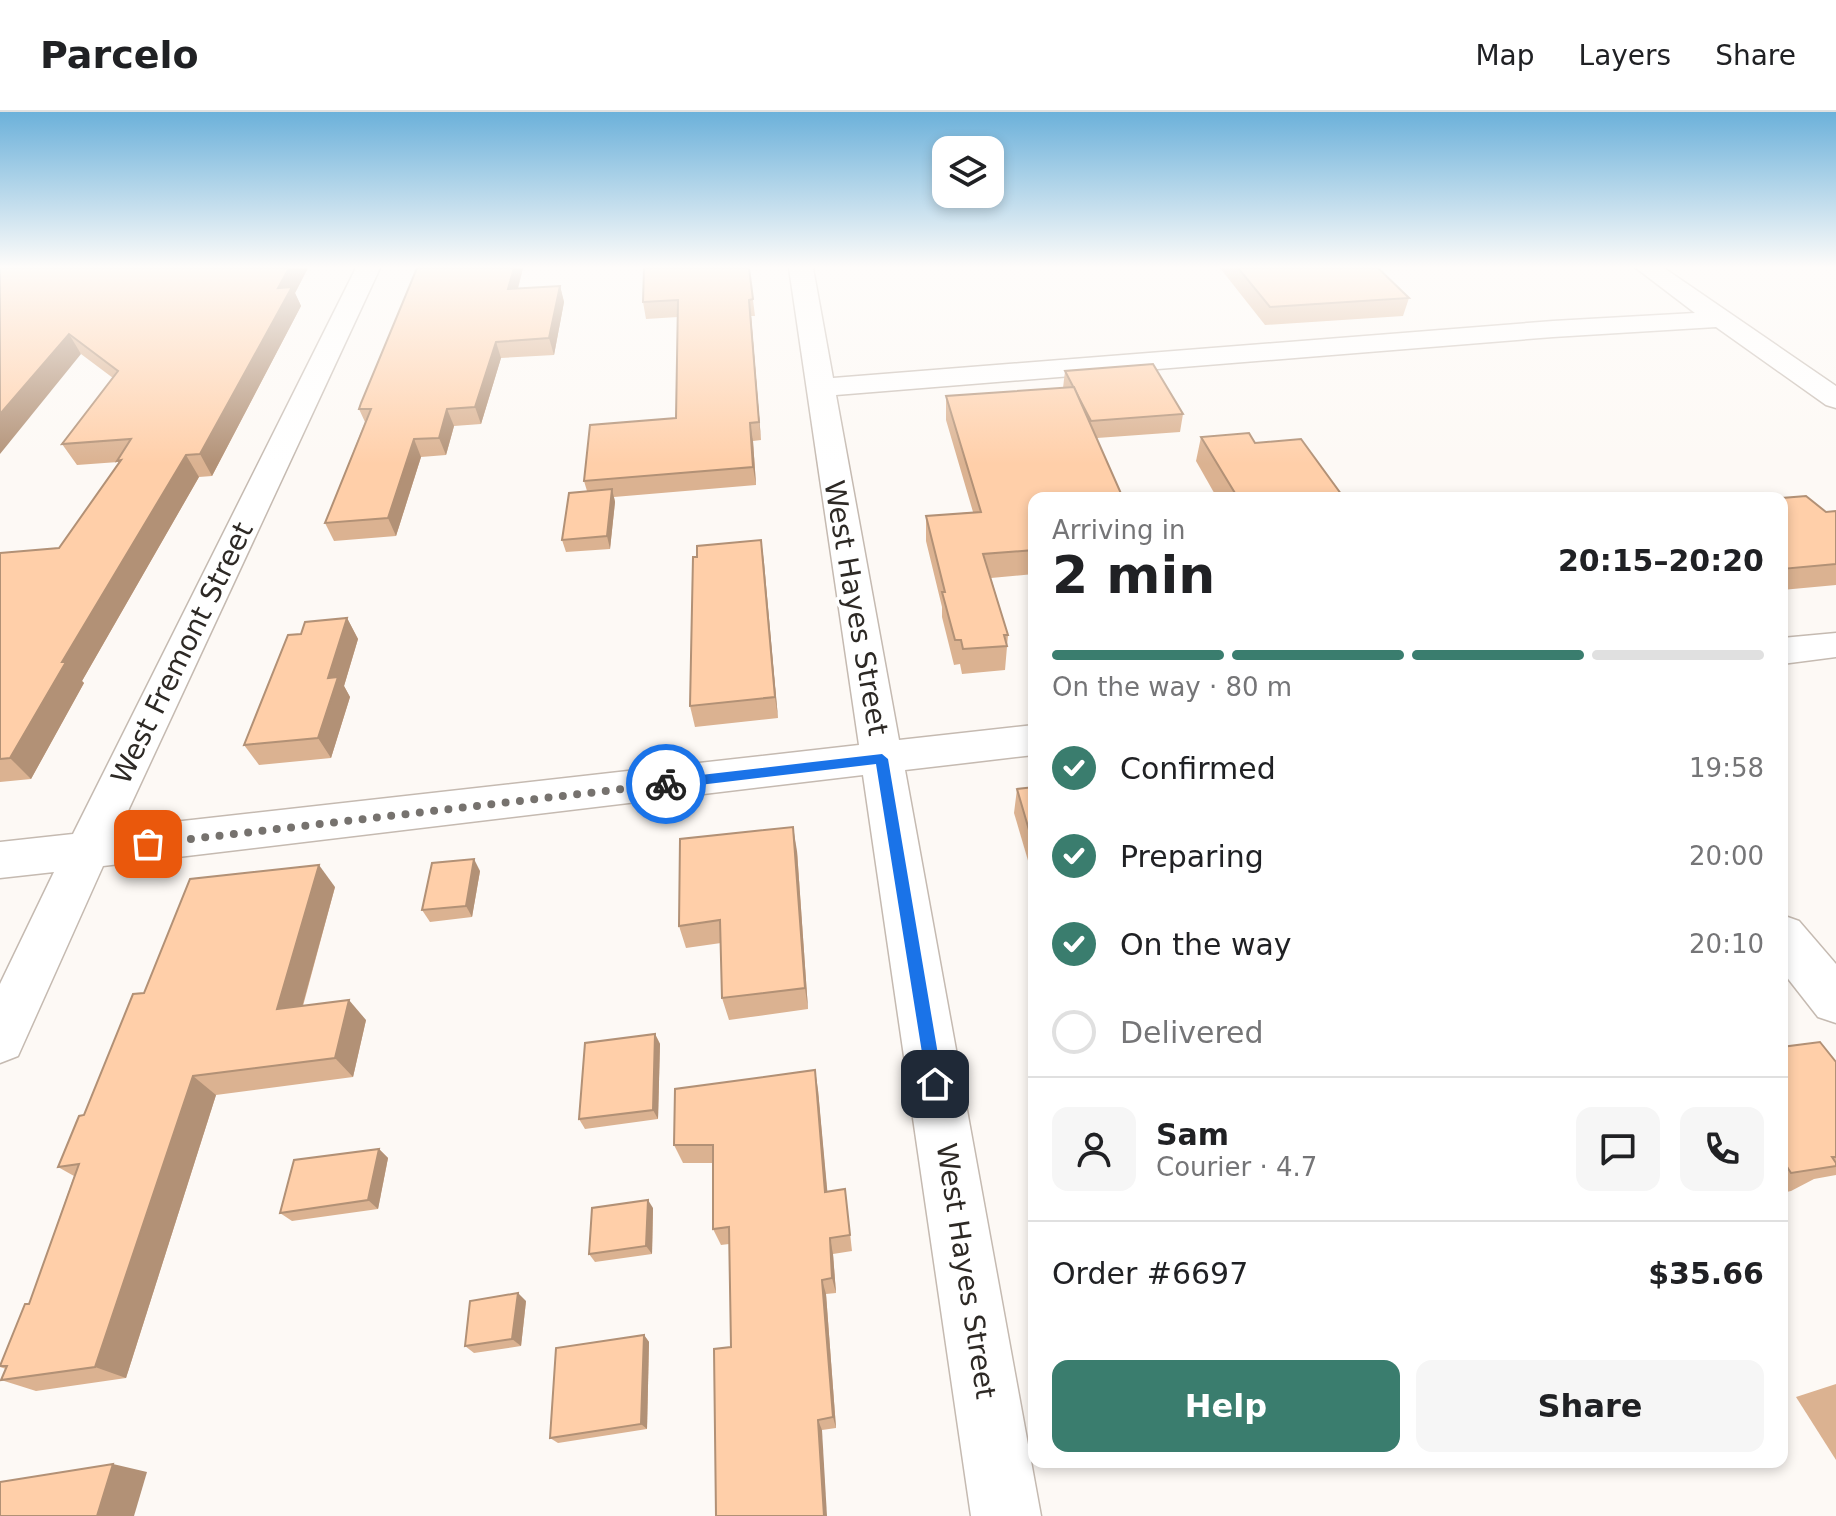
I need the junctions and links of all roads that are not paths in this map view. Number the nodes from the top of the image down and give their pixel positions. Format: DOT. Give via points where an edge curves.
graph roads {
  1 [pos="336,334"];
  2 [pos="811,334"];
  3 [pos="1497,334"];
  4 [pos="1741,334"];
  5 [pos="819,388"];
  6 [pos="1836,399"];
  7 [pos="1836,645"];
  8 [pos="1788,650"];
  9 [pos="1028,741"];
  10 [pos="882,759"];
  11 [pos="87,851"];
  12 [pos="0,860"];
  13 [pos="1788,942"];
  14 [pos="1836,1001"];
  15 [pos="0,1039"];
  16 [pos="1006,1516"];
  1 -- 11 [label="street, West Fremont Street"];
  2 -- 5 [label="street, West Hayes Street"];
  3 -- 5 [label="street"];
  4 -- 6 [label="street"];
  5 -- 10 [label="street, West Hayes Street"];
  7 -- 8 [label="street"];
  9 -- 10 [label="street"];
  10 -- 11 [label="street"];
  10 -- 16 [label="street, West Hayes Street"];
  11 -- 12 [label="street"];
  11 -- 15 [label="street, West Fremont Street"];
  13 -- 14 [label="street"];
}
